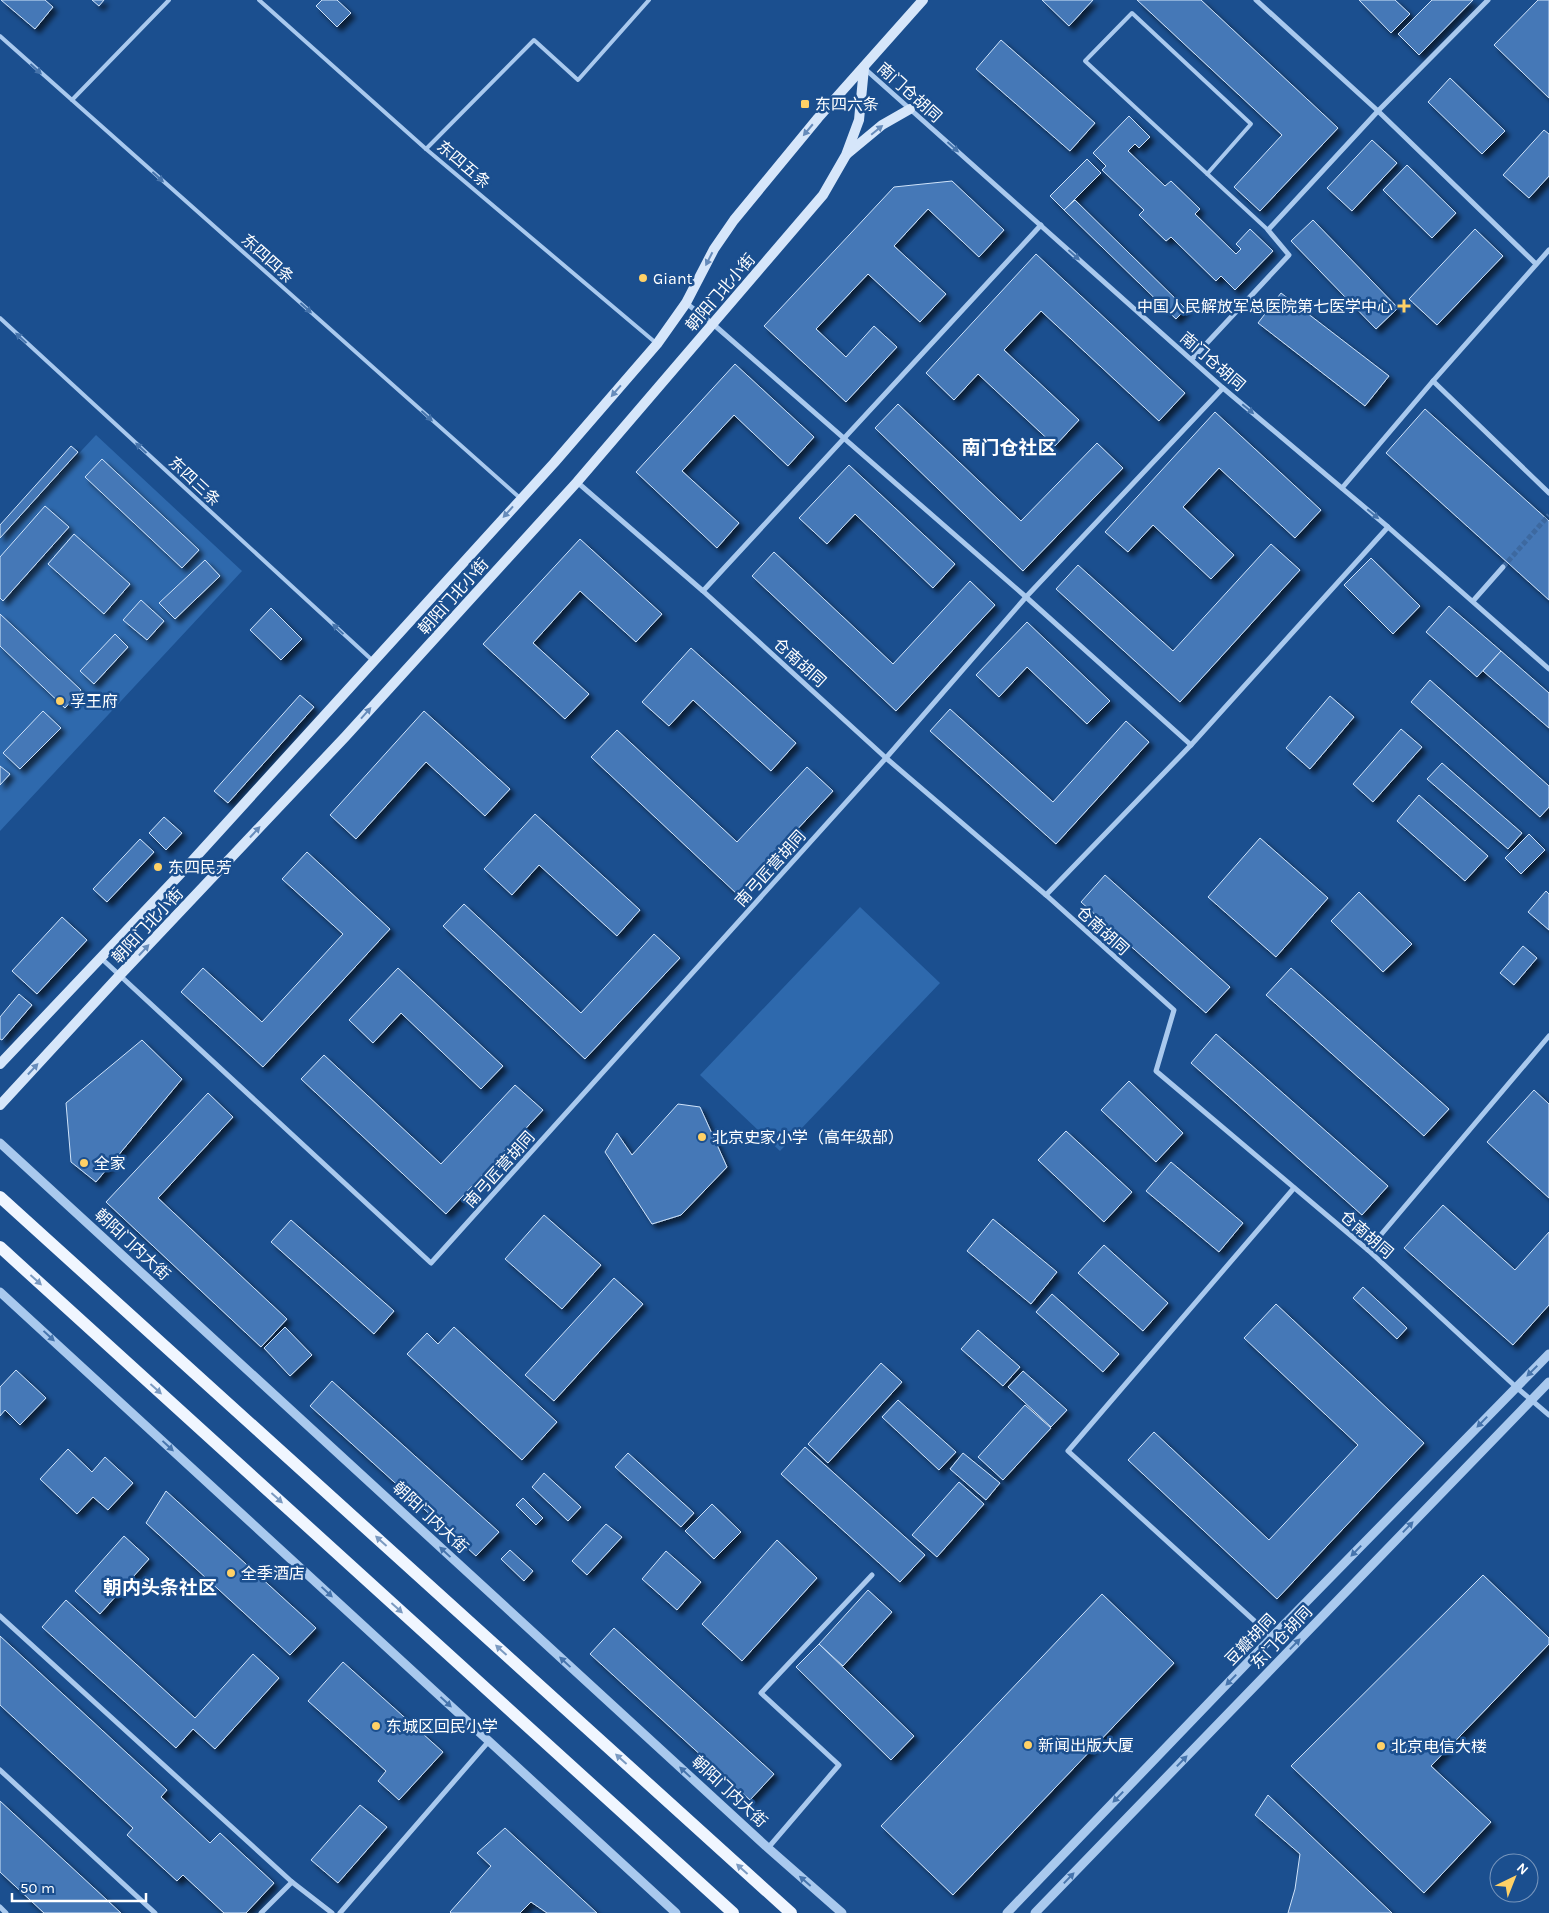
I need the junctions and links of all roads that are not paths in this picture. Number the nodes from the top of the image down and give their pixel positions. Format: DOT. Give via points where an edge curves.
graph roads {
  1 [pos="170,0"];
  2 [pos="259,0"];
  3 [pos="649,0"];
  4 [pos="923,0"];
  5 [pos="1256,0"];
  6 [pos="1488,0"];
  7 [pos="0,36"];
  8 [pos="864,68"];
  9 [pos="72,100"];
  10 [pos="910,109"];
  11 [pos="1378,111"];
  12 [pos="426,149"];
  13 [pos="846,155"];
  14 [pos="1208,174"];
  15 [pos="1041,225"];
  16 [pos="1268,230"];
  17 [pos="1549,250"];
  18 [pos="1536,264"];
  19 [pos="686,303"];
  20 [pos="0,318"];
  21 [pos="713,324"];
  22 [pos="657,344"];
  23 [pos="1192,359"];
  24 [pos="1433,381"];
  25 [pos="1224,388"];
  26 [pos="845,438"];
  27 [pos="577,482"];
  28 [pos="1342,488"];
  29 [pos="1549,494"];
  30 [pos="521,498"];
  31 [pos="1388,526"];
  32 [pos="1504,567"];
  33 [pos="703,592"];
  34 [pos="1026,597"];
  35 [pos="1473,601"];
  36 [pos="374,662"];
  37 [pos="1549,669"];
  38 [pos="1191,745"];
  39 [pos="886,758"];
  40 [pos="1046,896"];
  41 [pos="101,958"];
  42 [pos="119,976"];
  43 [pos="1549,1036"];
  44 [pos="0,1064"];
  45 [pos="0,1105"];
  46 [pos="0,1143"];
  47 [pos="1294,1188"];
  48 [pos="0,1197"];
  49 [pos="0,1247"];
  50 [pos="1368,1250"];
  51 [pos="0,1292"];
  52 [pos="1549,1354"];
  53 [pos="1549,1382"];
  54 [pos="1516,1387"];
  55 [pos="1531,1400"];
  56 [pos="1549,1415"];
  57 [pos="872,1575"];
  58 [pos="0,1616"];
  59 [pos="1272,1637"];
  60 [pos="489,1741"];
  61 [pos="0,1770"];
  62 [pos="768,1848"];
  63 [pos="292,1882"];
  64 [pos="0,1907"];
  65 [pos="6,1913"];
  66 [pos="155,1913"];
  67 [pos="261,1913"];
  68 [pos="332,1913"];
  69 [pos="340,1913"];
  70 [pos="676,1913"];
  71 [pos="734,1913"];
  72 [pos="791,1913"];
  73 [pos="842,1913"];
  74 [pos="1007,1913"];
  75 [pos="1035,1913"];
  1 -- 9 [label="lane"];
  2 -- 12 [label="lane, 东四五条"];
  3 -- 12 [label="lane" via="578,80 534,40"];
  4 -- 8 [label="main road, 朝阳门北小街"];
  5 -- 11 [label="street"];
  6 -- 11 [label="street"];
  7 -- 9 [label="lane, 东四四条, one-way"];
  8 -- 10 [label="street, 南门仓胡同"];
  8 -- 13 [label="main road, 朝阳门北小街" via="859,120"];
  8 -- 19 [label="main road, 朝阳门北小街, one-way" via="734,220 714,249"];
  9 -- 30 [label="lane, 东四四条, one-way"];
  13 -- 10 [label="main road, one-way" via="882,125"];
  10 -- 15 [label="street, 南门仓胡同, one-way"];
  11 -- 16 [label="street"];
  11 -- 18 [label="street"];
  12 -- 22 [label="lane, 东四五条"];
  13 -- 21 [label="main road, 朝阳门北小街" via="823,195"];
  14 -- 14 [label="lane" via="1085,61 1132,13 1251,124"];
  14 -- 16 [label="lane"];
  15 -- 23 [label="street, 南门仓胡同, one-way"];
  15 -- 26 [label="street"];
  16 -- 23 [label="street" via="1289,255"];
  17 -- 18 [label="street"];
  18 -- 24 [label="street"];
  19 -- 21 [label="street"];
  19 -- 22 [label="main road, 朝阳门北小街"];
  36 -- 20 [label="lane, 东四三条, one-way"];
  21 -- 26 [label="street"];
  21 -- 27 [label="main road, 朝阳门北小街"];
  22 -- 30 [label="main road, 朝阳门北小街, one-way"];
  23 -- 25 [label="street, 南门仓胡同"];
  24 -- 28 [label="street"];
  24 -- 29 [label="street"];
  25 -- 28 [label="street, 南门仓胡同, one-way"];
  25 -- 34 [label="street"];
  26 -- 33 [label="street"];
  26 -- 34 [label="street"];
  27 -- 33 [label="street, 仓南胡同"];
  42 -- 27 [label="main road, 朝阳门北小街, one-way" via="345,737"];
  28 -- 31 [label="street, 南门仓胡同, one-way"];
  30 -- 36 [label="main road, 朝阳门北小街, one-way"];
  31 -- 35 [label="street, 南门仓胡同"];
  31 -- 38 [label="street"];
  32 -- 35 [label="street"];
  33 -- 39 [label="street, 仓南胡同"];
  34 -- 38 [label="street"];
  34 -- 39 [label="street"];
  35 -- 37 [label="street, 南门仓胡同"];
  36 -- 41 [label="main road, 朝阳门北小街"];
  38 -- 40 [label="street"];
  39 -- 40 [label="street, 仓南胡同"];
  39 -- 42 [label="street, 南弓匠营胡同" via="431,1263"];
  40 -- 47 [label="street, 仓南胡同" via="1174,1010 1156,1072"];
  41 -- 42 [label="street, 南弓匠营胡同"];
  41 -- 44 [label="main road, 朝阳门北小街"];
  45 -- 42 [label="main road, 朝阳门北小街, one-way"];
  43 -- 50 [label="street"];
  62 -- 46 [label="street, 朝阳门内大街, one-way"];
  47 -- 50 [label="street, 仓南胡同"];
  47 -- 59 [label="street" via="1068,1451"];
  72 -- 48 [label="main road, one-way"];
  49 -- 71 [label="main road, one-way"];
  50 -- 54 [label="street, 仓南胡同"];
  51 -- 60 [label="street, one-way"];
  52 -- 54 [label="street, one-way"];
  53 -- 55 [label="street, 东门仓胡同"];
  54 -- 55 [label="street, 仓南胡同"];
  54 -- 59 [label="street, 豆瓣胡同, one-way"];
  55 -- 56 [label="street, 仓南胡同"];
  75 -- 55 [label="street, 东门仓胡同, one-way"];
  57 -- 62 [label="street" via="762,1693 839,1766"];
  58 -- 63 [label="street"];
  59 -- 74 [label="street, 豆瓣胡同, one-way"];
  60 -- 69 [label="street"];
  60 -- 70 [label="street"];
  61 -- 66 [label="street"];
  73 -- 62 [label="street, 朝阳门内大街, one-way"];
  63 -- 67 [label="street"];
  63 -- 68 [label="street"];
  64 -- 65 [label="street"];
}
